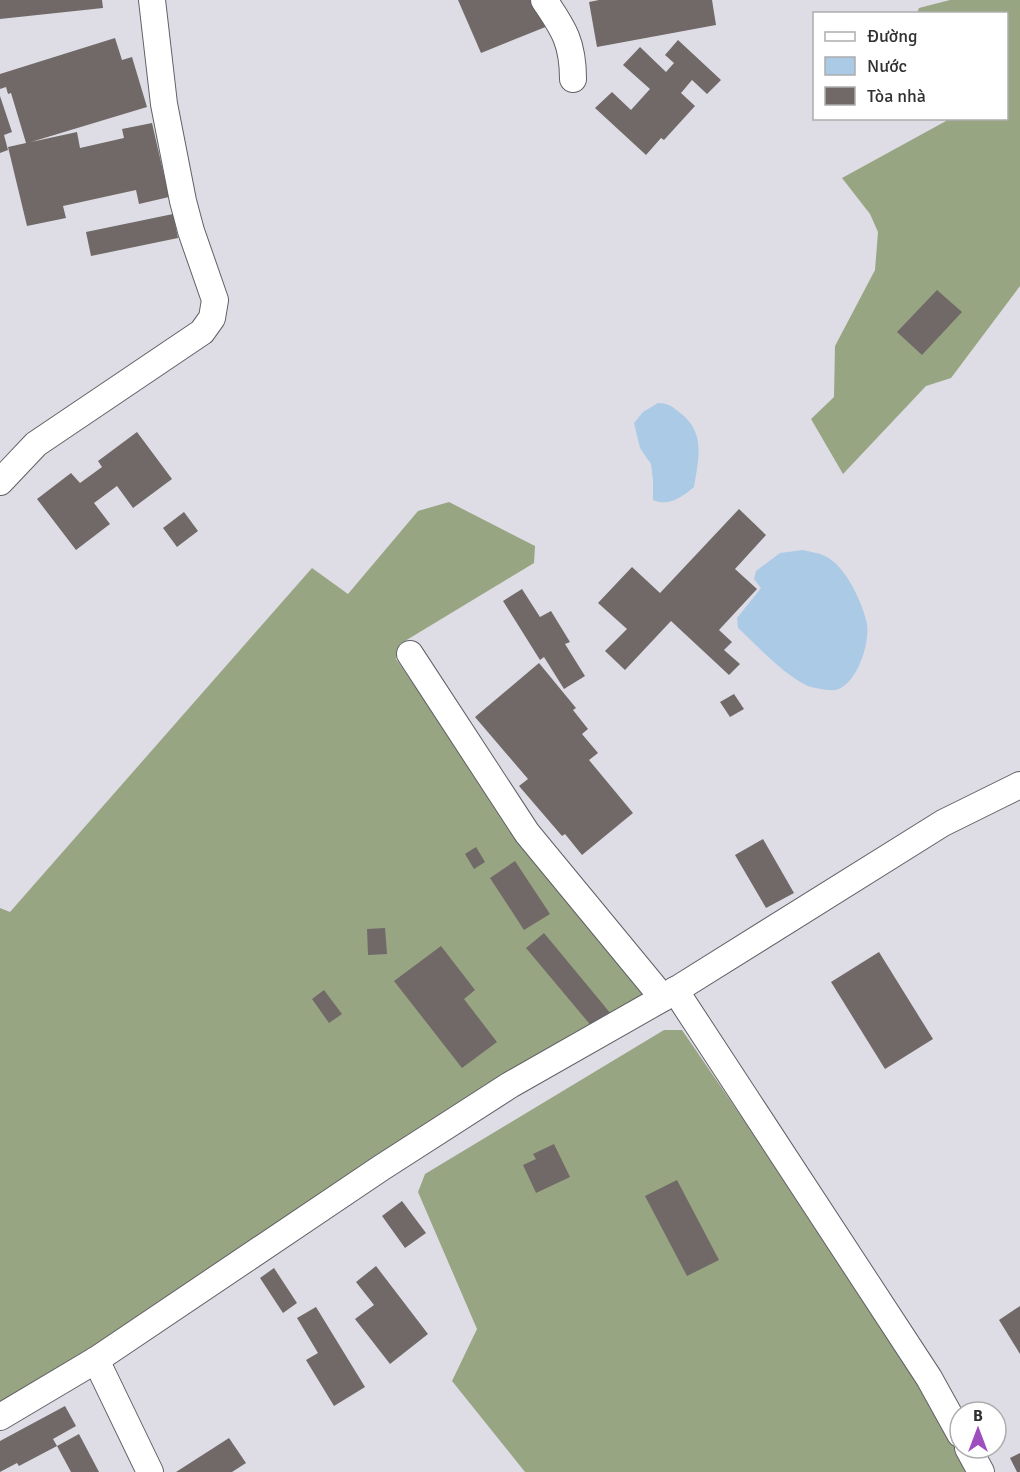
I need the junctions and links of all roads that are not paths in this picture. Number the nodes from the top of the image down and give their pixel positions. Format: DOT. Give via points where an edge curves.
graph roads {
  1 [pos="152,0"];
  2 [pos="544,0"];
  3 [pos="573,79"];
  4 [pos="0,482"];
  5 [pos="410,654"];
  6 [pos="1020,785"];
  7 [pos="669,994"];
  8 [pos="96,1360"];
  9 [pos="948,1412"];
  10 [pos="0,1418"];
  11 [pos="150,1472"];
  1 -- 4 [label="street" via="164,104 191,231 215,300 212,318 202,332 36,444"];
  2 -- 3 [label="street" via="570,44"];
  5 -- 7 [label="street" via="527,833"];
  6 -- 7 [label="street" via="943,824"];
  7 -- 8 [label="street" via="510,1085"];
  7 -- 9 [label="street" via="929,1378"];
  8 -- 10 [label="street"];
  8 -- 11 [label="street"];
}
